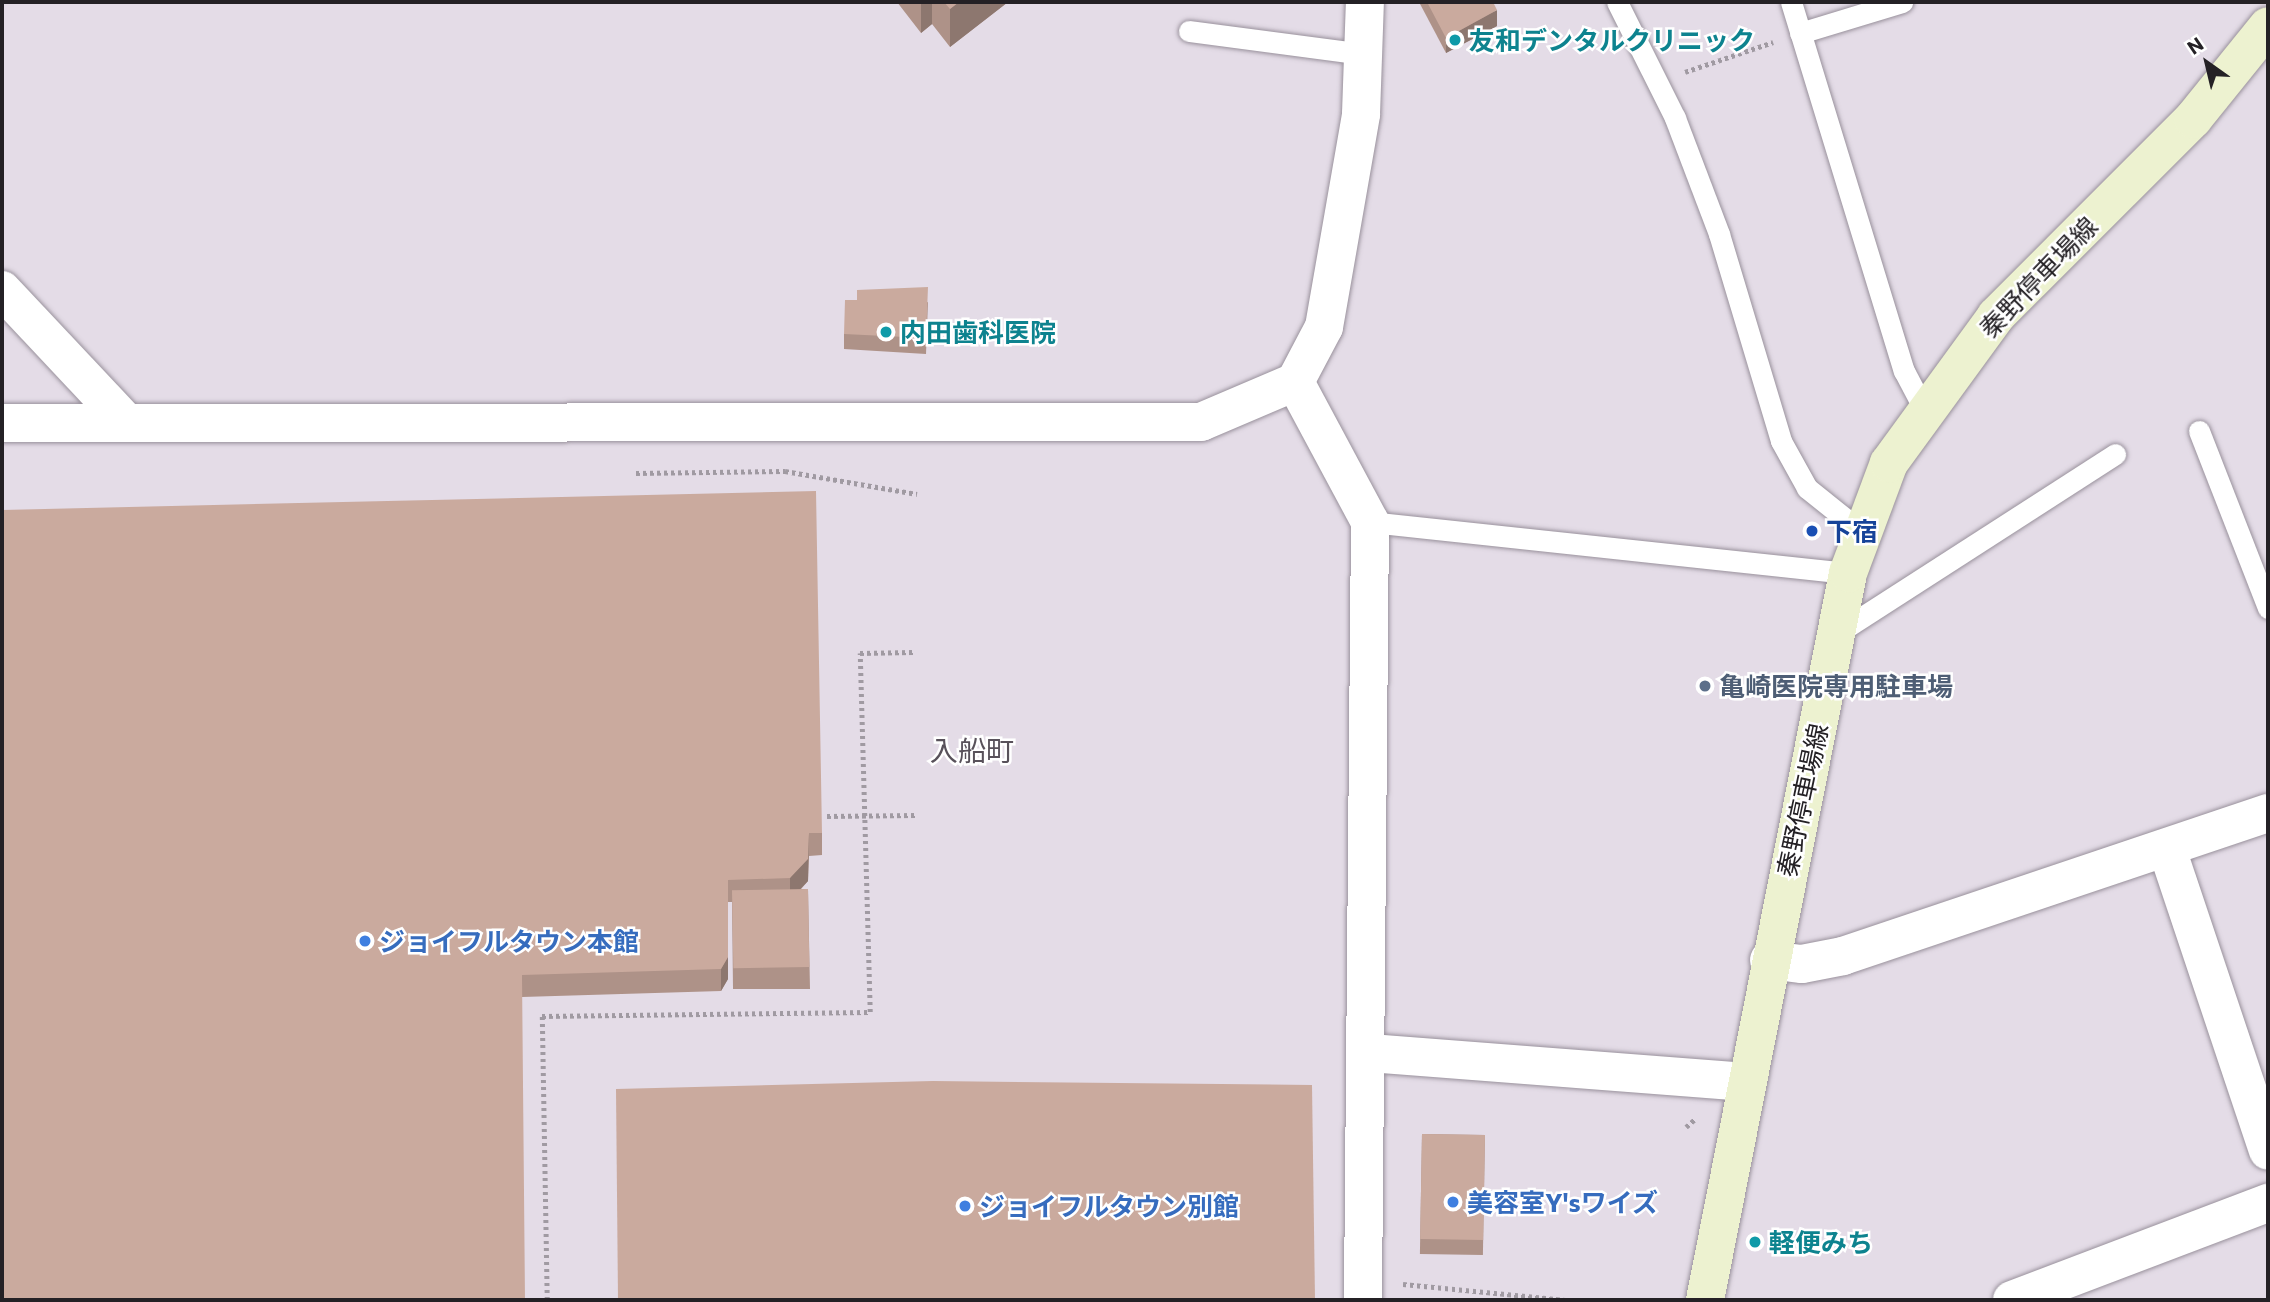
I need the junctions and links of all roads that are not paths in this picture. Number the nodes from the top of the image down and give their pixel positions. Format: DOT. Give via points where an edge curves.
graph roads {
  1 [pos="1365,2"];
  2 [pos="1617,2"];
  3 [pos="1791,2"];
  4 [pos="1902,2"];
  5 [pos="2268,26"];
  6 [pos="1189,31"];
  7 [pos="1800,33"];
  8 [pos="1364,54"];
  9 [pos="2,289"];
  10 [pos="1295,382"];
  11 [pos="1924,409"];
  12 [pos="125,421"];
  13 [pos="2,423"];
  14 [pos="2199,431"];
  15 [pos="2115,454"];
  16 [pos="1370,522"];
  17 [pos="1862,532"];
  18 [pos="1848,573"];
  19 [pos="2268,608"];
  20 [pos="1836,634"];
  21 [pos="2268,813"];
  22 [pos="2167,849"];
  23 [pos="1769,960"];
  24 [pos="1369,1053"];
  25 [pos="1747,1082"];
  26 [pos="2268,1152"];
  27 [pos="2268,1203"];
  28 [pos="1363,1291"];
  29 [pos="2028,1298"];
  30 [pos="1705,1300"];
  1 -- 8 [label="street"];
  2 -- 17 [label="lane" via="1659,82 1719,234 1781,441 1807,488"];
  3 -- 7 [label="lane"];
  4 -- 7 [label="lane"];
  5 -- 11 [label="main road, 秦野停車場線" via="2193,119 1996,316"];
  6 -- 8 [label="lane"];
  7 -- 11 [label="lane" via="1904,371"];
  8 -- 10 [label="street" via="1340,264 1324,327"];
  9 -- 12 [label="street"];
  10 -- 12 [label="street" via="1201,422"];
  10 -- 16 [label="street"];
  11 -- 17 [label="main road, 秦野停車場線" via="1889,463"];
  12 -- 13 [label="street"];
  14 -- 19 [label="lane"];
  15 -- 20 [label="lane"];
  16 -- 18 [label="lane"];
  16 -- 24 [label="street"];
  17 -- 18 [label="main road, 秦野停車場線"];
  18 -- 20 [label="main road, 秦野停車場線"];
  20 -- 23 [label="main road, 秦野停車場線"];
  21 -- 22 [label="street"];
  22 -- 23 [label="street" via="1843,956 1802,964"];
  22 -- 26 [label="street"];
  23 -- 25 [label="main road, 秦野停車場線"];
  24 -- 25 [label="street"];
  24 -- 28 [label="street"];
  25 -- 30 [label="main road, 秦野停車場線"];
  27 -- 29 [label="street"];
}
